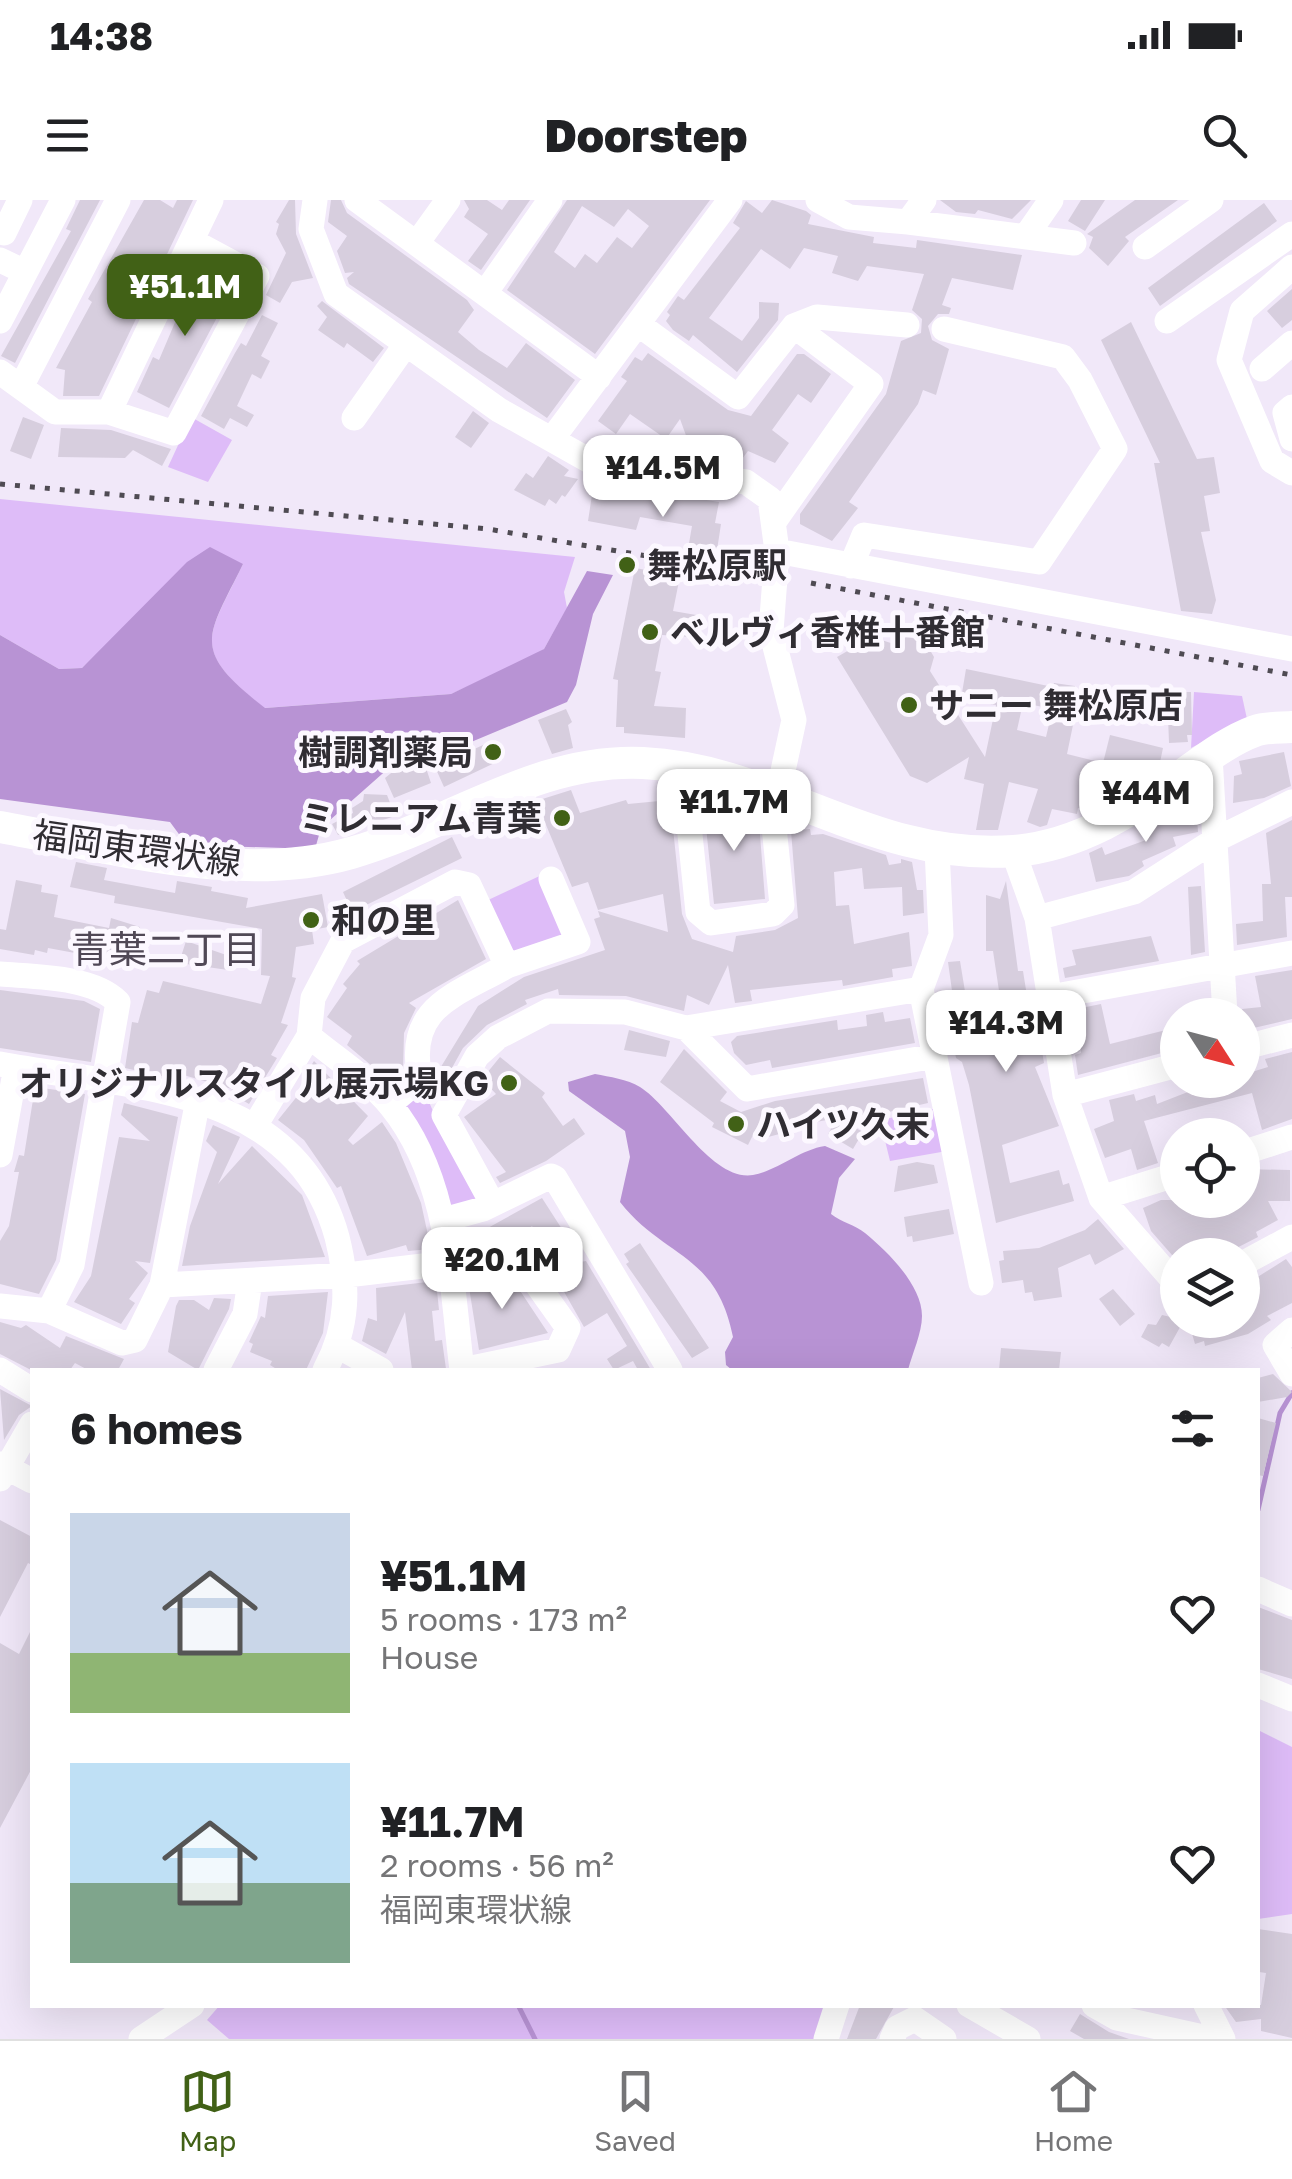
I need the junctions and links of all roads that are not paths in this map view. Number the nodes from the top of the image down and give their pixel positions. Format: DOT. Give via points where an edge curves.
graph roads {
  1 [pos="20,200"];
  2 [pos="63,200"];
  3 [pos="118,200"];
  4 [pos="212,200"];
  5 [pos="315,200"];
  6 [pos="357,200"];
  7 [pos="448,200"];
  8 [pos="550,200"];
  9 [pos="730,200"];
  10 [pos="818,200"];
  11 [pos="924,200"];
  12 [pos="1051,200"];
  13 [pos="1210,200"];
  14 [pos="908,222"];
  15 [pos="4,233"];
  16 [pos="1292,234"];
  17 [pos="1026,236"];
  18 [pos="192,241"];
  19 [pos="1074,242"];
  20 [pos="417,243"];
  21 [pos="1145,247"];
  22 [pos="0,260"];
  23 [pos="1292,267"];
  24 [pos="26,272"];
  25 [pos="485,293"];
  26 [pos="0,320"];
  27 [pos="1167,321"];
  28 [pos="638,324"];
  29 [pos="907,325"];
  30 [pos="794,326"];
  31 [pos="944,329"];
  32 [pos="1292,343"];
  33 [pos="406,344"];
  34 [pos="1262,369"];
  35 [pos="598,377"];
  36 [pos="10,379"];
  37 [pos="1292,407"];
  38 [pos="109,412"];
  39 [pos="354,418"];
  40 [pos="552,439"];
  41 [pos="1287,455"];
  42 [pos="776,519"];
  43 [pos="777,551"];
  44 [pos="851,566"];
  45 [pos="1292,649"];
  46 [pos="1292,727"];
  47 [pos="1210,756"];
  48 [pos="683,767"];
  49 [pos="778,797"];
  50 [pos="1292,802"];
  51 [pos="1,830"];
  52 [pos="1215,840"];
  53 [pos="936,849"];
  54 [pos="1014,851"];
  55 [pos="551,879"];
  56 [pos="1037,918"];
  57 [pos="1292,952"];
  58 [pos="1223,963"];
  59 [pos="507,966"];
  60 [pos="0,974"];
  61 [pos="921,989"];
  62 [pos="1050,997"];
  63 [pos="1224,998"];
  64 [pos="686,1028"];
  65 [pos="309,1036"];
  66 [pos="1292,1036"];
  67 [pos="1260,1044"];
  68 [pos="935,1056"];
  69 [pos="8,1066"];
  70 [pos="1160,1071"];
  71 [pos="105,1084"];
  72 [pos="1065,1095"];
  73 [pos="198,1100"];
  74 [pos="390,1104"];
  75 [pos="256,1124"];
  76 [pos="1292,1137"];
  77 [pos="1260,1147"];
  78 [pos="0,1156"];
  79 [pos="1160,1180"];
  80 [pos="1101,1198"];
  81 [pos="492,1203"];
  82 [pos="443,1220"];
  83 [pos="1292,1237"];
  84 [pos="1260,1254"];
  85 [pos="447,1262"];
  86 [pos="1160,1265"];
  87 [pos="347,1274"];
  88 [pos="250,1280"];
  89 [pos="981,1283"];
  90 [pos="162,1285"];
  91 [pos="0,1306"];
  92 [pos="49,1310"];
  93 [pos="1292,1330"];
  94 [pos="338,1346"];
  95 [pos="217,1368"];
  96 [pos="327,1368"];
  97 [pos="376,1368"];
  98 [pos="462,1368"];
  99 [pos="472,1368"];
  100 [pos="669,1368"];
  101 [pos="0,1370"];
  102 [pos="1292,1374"];
  103 [pos="30,1389"];
  104 [pos="30,1427"];
  105 [pos="2,1470"];
  106 [pos="30,1480"];
  107 [pos="1260,1589"];
  108 [pos="1292,1604"];
  109 [pos="1260,1685"];
  110 [pos="1292,1699"];
  111 [pos="188,2008"];
  112 [pos="836,2008"];
  113 [pos="975,2008"];
  114 [pos="1099,2008"];
  115 [pos="1207,2008"];
  116 [pos="141,2039"];
  117 [pos="826,2039"];
  118 [pos="892,2039"];
  119 [pos="944,2039"];
  120 [pos="1028,2039"];
  121 [pos="1212,2039"];
  122 [pos="1222,2039"];
  1 -- 15 [label="street"];
  2 -- 24 [label="street"];
  3 -- 36 [label="street"];
  4 -- 18 [label="street"];
  5 -- 33 [label="street" via="311,229 336,294"];
  6 -- 20 [label="street"];
  7 -- 20 [label="street"];
  8 -- 25 [label="street"];
  9 -- 28 [label="street"];
  10 -- 14 [label="street" via="849,217"];
  11 -- 14 [label="street"];
  12 -- 17 [label="street"];
  13 -- 21 [label="street"];
  14 -- 17 [label="street"];
  16 -- 27 [label="street"];
  17 -- 19 [label="street"];
  18 -- 38 [label="street"];
  18 -- 38 [label="street" via="257,276 174,433"];
  20 -- 25 [label="street"];
  22 -- 24 [label="street"];
  23 -- 41 [label="street" via="1242,311 1229,360"];
  24 -- 26 [label="street"];
  25 -- 35 [label="street"];
  28 -- 30 [label="street" via="738,397"];
  28 -- 35 [label="street"];
  29 -- 30 [label="street" via="817,318"];
  30 -- 42 [label="street" via="872,384"];
  31 -- 44 [label="street" via="1064,358 1115,449 1039,562 864,534"];
  32 -- 34 [label="street"];
  33 -- 39 [label="street"];
  33 -- 40 [label="street"];
  35 -- 40 [label="street"];
  36 -- 38 [label="street" via="55,412"];
  37 -- 41 [label="street" via="1285,413"];
  40 -- 42 [label="street" via="590,461 746,482 770,499"];
  42 -- 43 [label="street"];
  43 -- 44 [label="street"];
  43 -- 49 [label="street" via="771,631 794,720"];
  44 -- 45 [label="street"];
  46 -- 47 [label="main road, 福岡東環状線" via="1256,730"];
  47 -- 52 [label="street"];
  47 -- 54 [label="main road, 福岡東環状線" via="1096,830"];
  48 -- 49 [label="main road, 福岡東環状線"];
  48 -- 49 [label="street" via="698,912 712,923 772,914 782,905"];
  48 -- 51 [label="main road, 福岡東環状線" via="612,762 563,768 347,854 258,866"];
  49 -- 53 [label="main road, 福岡東環状線" via="887,839"];
  50 -- 52 [label="street"];
  52 -- 56 [label="street" via="1134,892"];
  52 -- 58 [label="street"];
  53 -- 54 [label="main road, 福岡東環状線"];
  53 -- 61 [label="street" via="941,934"];
  54 -- 56 [label="street"];
  55 -- 59 [label="street" via="578,942"];
  56 -- 62 [label="street"];
  57 -- 58 [label="street"];
  58 -- 62 [label="street"];
  58 -- 63 [label="street"];
  59 -- 65 [label="street" via="469,885 455,882 343,941 314,998"];
  59 -- 74 [label="street" via="432,1009 414,1048 420,1079"];
  60 -- 71 [label="street" via="108,992 118,1002"];
  61 -- 64 [label="street"];
  61 -- 68 [label="street"];
  62 -- 72 [label="street"];
  64 -- 68 [label="street" via="747,1089"];
  64 -- 81 [label="street" via="625,1012 548,1011 498,1036 477,1056 444,1115"];
  65 -- 74 [label="street"];
  65 -- 75 [label="street"];
  66 -- 67 [label="street"];
  68 -- 89 [label="street"];
  69 -- 71 [label="street"];
  69 -- 78 [label="street"];
  70 -- 72 [label="street"];
  71 -- 73 [label="street"];
  71 -- 92 [label="street" via="72,1265"];
  72 -- 80 [label="street"];
  73 -- 75 [label="street"];
  73 -- 90 [label="street"];
  74 -- 82 [label="street"];
  75 -- 87 [label="street" via="313,1180 330,1211"];
  76 -- 77 [label="street"];
  79 -- 80 [label="street"];
  80 -- 86 [label="street"];
  81 -- 82 [label="street"];
  81 -- 100 [label="street" via="556,1178"];
  82 -- 85 [label="street"];
  83 -- 84 [label="street"];
  85 -- 87 [label="street"];
  85 -- 98 [label="street"];
  85 -- 99 [label="street" via="516,1255 568,1328 558,1350"];
  87 -- 88 [label="street"];
  87 -- 94 [label="street"];
  88 -- 90 [label="street"];
  88 -- 95 [label="street" via="245,1314"];
  90 -- 92 [label="street" via="135,1340 122,1343"];
  91 -- 92 [label="street"];
  93 -- 102 [label="street" via="1274,1345"];
  94 -- 96 [label="street"];
  94 -- 97 [label="street"];
  101 -- 103 [label="street"];
  104 -- 105 [label="street"];
  105 -- 106 [label="street"];
  107 -- 108 [label="street"];
  109 -- 110 [label="street"];
  111 -- 116 [label="street"];
  112 -- 117 [label="street"];
  113 -- 120 [label="street"];
  114 -- 121 [label="street"];
  115 -- 122 [label="street"];
  118 -- 119 [label="street" via="897,2028 915,2019"];
}
